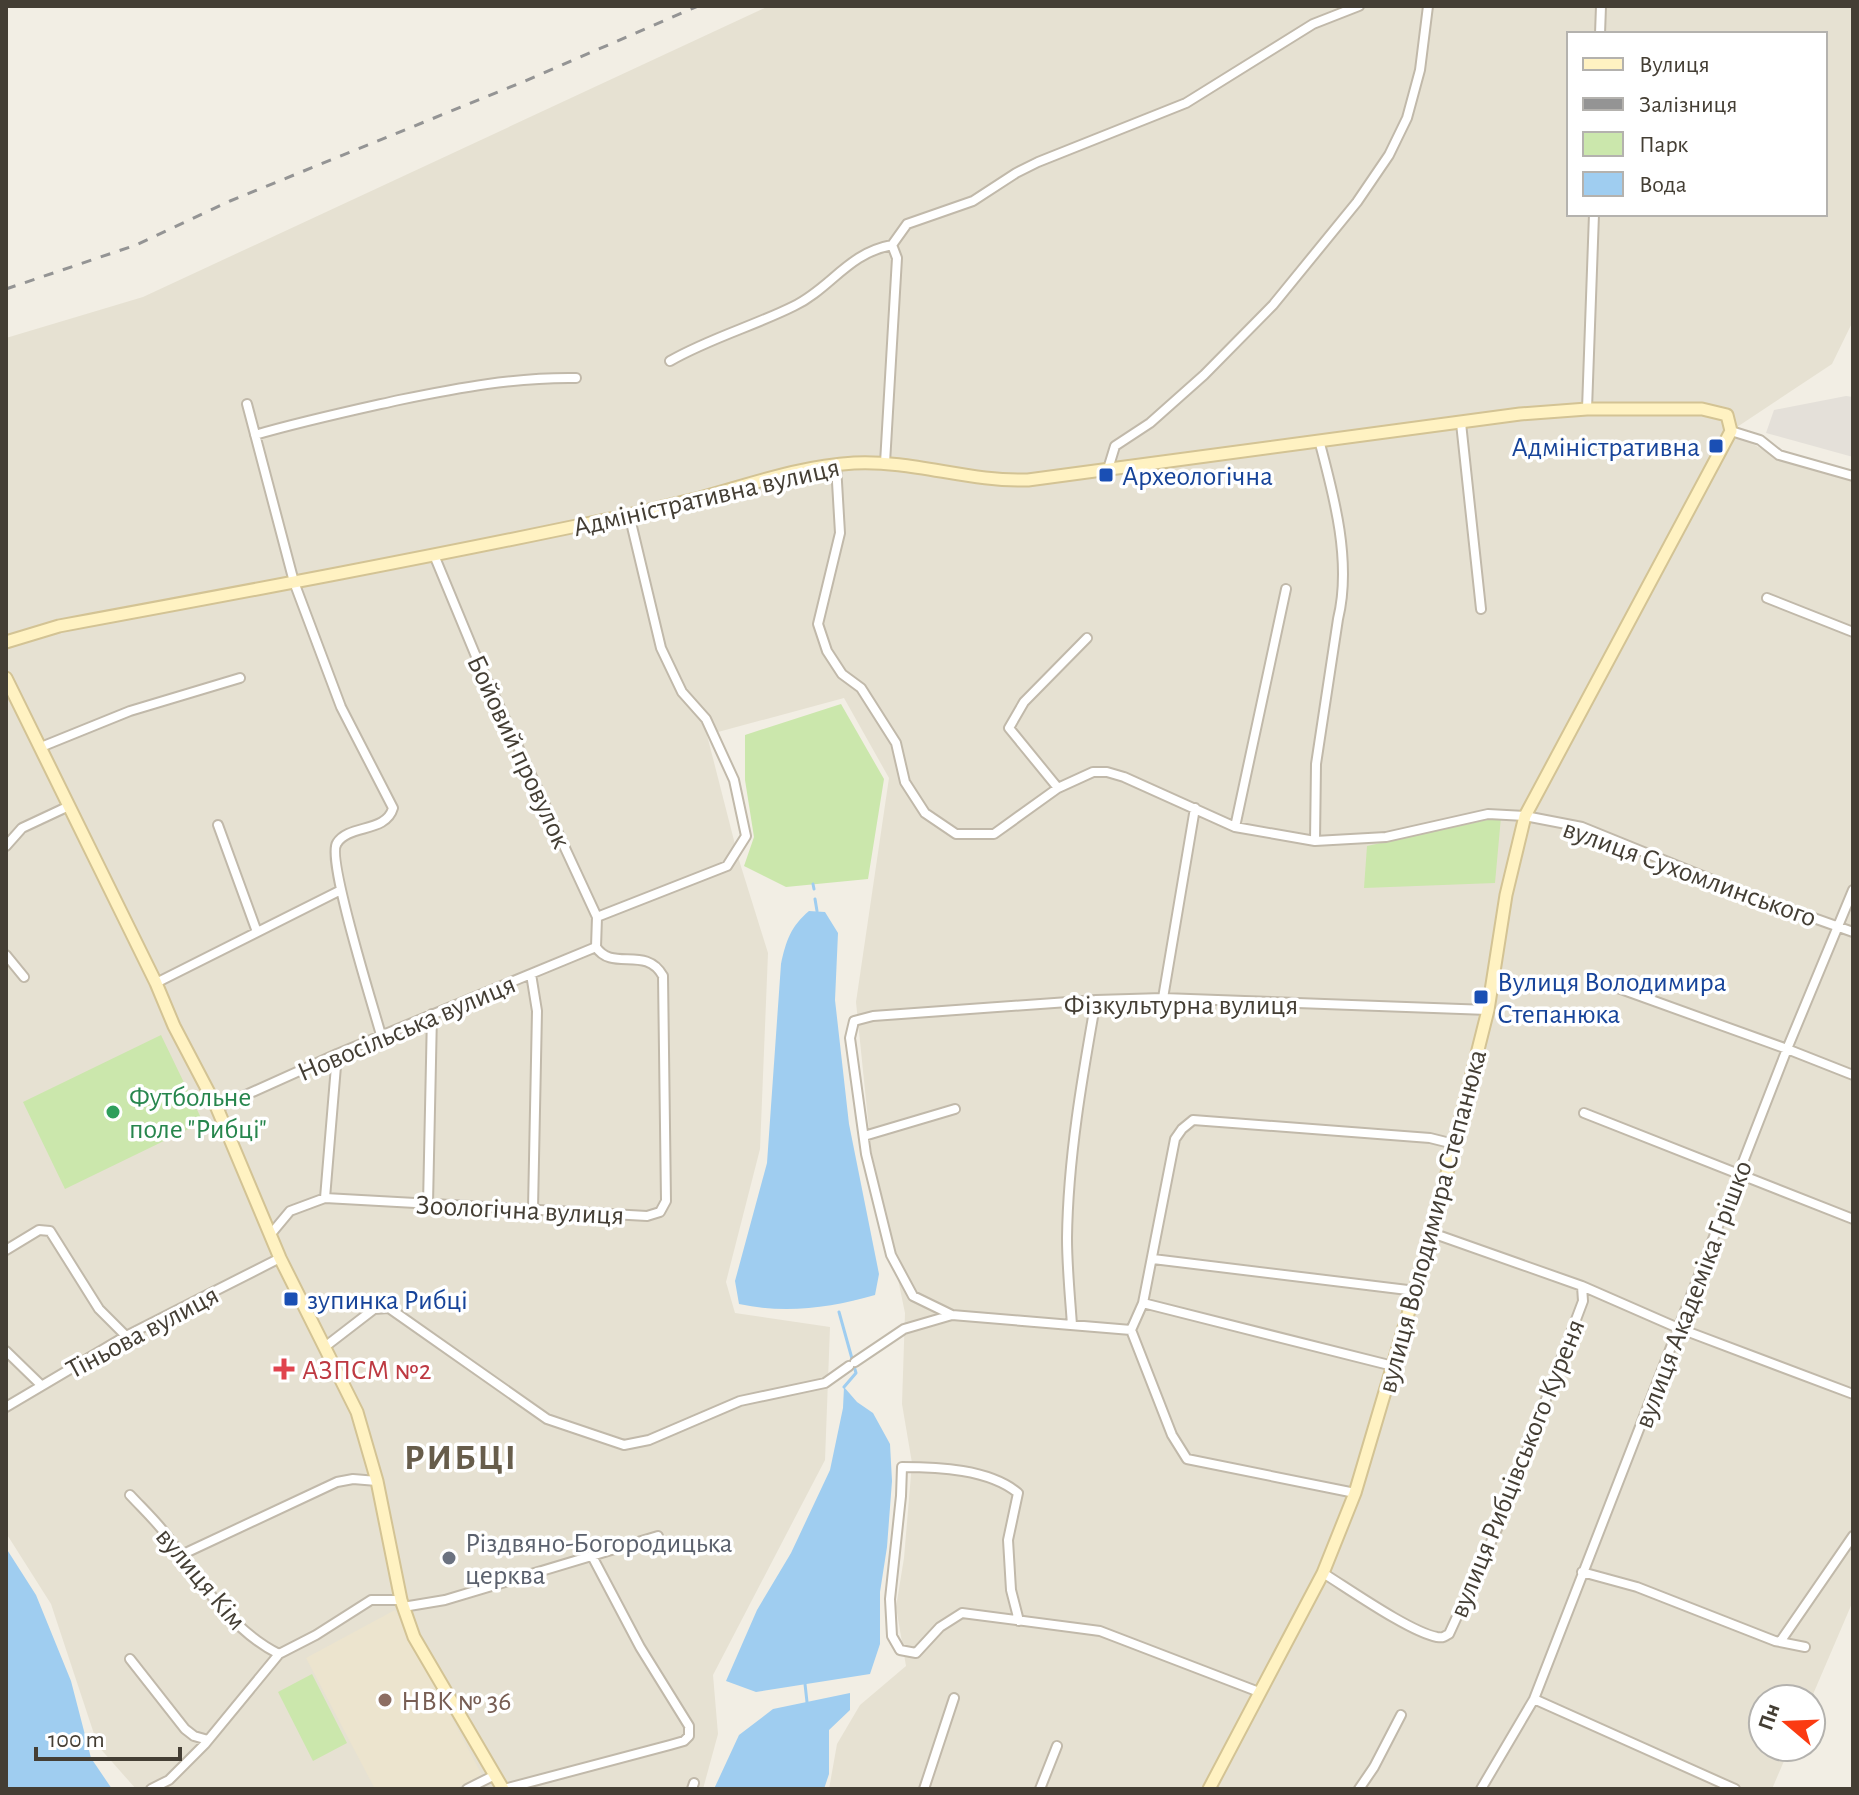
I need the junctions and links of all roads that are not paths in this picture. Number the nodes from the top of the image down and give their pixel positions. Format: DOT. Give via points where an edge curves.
graph roads {
  1 [pos="1359,6"];
  2 [pos="1428,6"];
  3 [pos="1601,6"];
  4 [pos="1600,32"];
  5 [pos="1594,216"];
  6 [pos="892,245"];
  7 [pos="670,361"];
  8 [pos="576,378"];
  9 [pos="247,404"];
  10 [pos="1587,409"];
  11 [pos="1461,423"];
  12 [pos="1731,431"];
  13 [pos="255,435"];
  14 [pos="1319,440"];
  15 [pos="885,463"];
  16 [pos="836,465"];
  17 [pos="1108,469"];
  18 [pos="1853,476"];
  19 [pos="629,514"];
  20 [pos="434,555"];
  21 [pos="294,582"];
  22 [pos="1286,589"];
  23 [pos="1767,598"];
  24 [pos="1481,609"];
  25 [pos="1853,632"];
  26 [pos="1087,638"];
  27 [pos="6,642"];
  28 [pos="6,678"];
  29 [pos="240,678"];
  30 [pos="41,747"];
  31 [pos="1058,788"];
  32 [pos="69,806"];
  33 [pos="1195,808"];
  34 [pos="1525,816"];
  35 [pos="218,825"];
  36 [pos="1235,827"];
  37 [pos="1315,841"];
  38 [pos="6,846"];
  39 [pos="341,890"];
  40 [pos="1853,890"];
  41 [pos="597,917"];
  42 [pos="1838,927"];
  43 [pos="257,932"];
  44 [pos="1853,932"];
  45 [pos="596,947"];
  46 [pos="6,955"];
  47 [pos="531,974"];
  48 [pos="24,977"];
  49 [pos="156,983"];
  50 [pos="1618,988"];
  51 [pos="1163,998"];
  52 [pos="1096,1000"];
  53 [pos="1488,1010"];
  54 [pos="432,1014"];
  55 [pos="381,1035"];
  56 [pos="1787,1049"];
  57 [pos="337,1054"];
  58 [pos="1853,1075"];
  59 [pos="217,1108"];
  60 [pos="955,1109"];
  61 [pos="1584,1113"];
  62 [pos="864,1136"];
  63 [pos="1454,1144"];
  64 [pos="1740,1174"];
  65 [pos="325,1198"];
  66 [pos="428,1204"];
  67 [pos="533,1209"];
  68 [pos="1853,1219"];
  69 [pos="1432,1233"];
  70 [pos="270,1235"];
  71 [pos="6,1250"];
  72 [pos="280,1258"];
  73 [pos="1153,1259"];
  74 [pos="1582,1286"];
  75 [pos="1416,1291"];
  76 [pos="1143,1303"];
  77 [pos="952,1315"];
  78 [pos="1072,1325"];
  79 [pos="1678,1328"];
  80 [pos="1131,1330"];
  81 [pos="126,1336"];
  82 [pos="326,1346"];
  83 [pos="6,1351"];
  84 [pos="1393,1366"];
  85 [pos="41,1385"];
  86 [pos="1853,1394"];
  87 [pos="6,1407"];
  88 [pos="377,1481"];
  89 [pos="1355,1493"];
  90 [pos="130,1495"];
  91 [pos="658,1536"];
  92 [pos="1853,1536"];
  93 [pos="179,1556"];
  94 [pos="592,1556"];
  95 [pos="1582,1572"];
  96 [pos="1323,1573"];
  97 [pos="402,1604"];
  98 [pos="1019,1621"];
  99 [pos="1780,1642"];
  100 [pos="1805,1647"];
  101 [pos="279,1654"];
  102 [pos="130,1659"];
  103 [pos="1259,1692"];
  104 [pos="954,1698"];
  105 [pos="1534,1699"];
  106 [pos="1401,1715"];
  107 [pos="208,1740"];
  108 [pos="1057,1746"];
  109 [pos="495,1775"];
  110 [pos="151,1789"];
  111 [pos="467,1789"];
  112 [pos="504,1789"];
  113 [pos="924,1789"];
  114 [pos="1040,1789"];
  115 [pos="1209,1789"];
  116 [pos="1359,1789"];
  117 [pos="1481,1789"];
  118 [pos="1735,1789"];
  1 -- 6 [label="street" via="1313,24 1186,103 1038,162 973,201 907,224"];
  2 -- 17 [label="street" via="1407,118 1357,202 1273,305 1204,375 1115,446"];
  3 -- 4 [label="street"];
  5 -- 10 [label="street"];
  6 -- 7 [label="street" via="862,254 795,306"];
  6 -- 15 [label="street" via="897,258"];
  8 -- 13 [label="street" via="467,385"];
  9 -- 13 [label="street"];
  10 -- 11 [label="street, Адміністративна вулиця"];
  10 -- 12 [label="street, Адміністративна вулиця" via="1715,410 1727,415"];
  11 -- 14 [label="street, Адміністративна вулиця"];
  11 -- 24 [label="street"];
  12 -- 18 [label="street" via="1760,440 1779,455"];
  12 -- 34 [label="street, вулиця Володимира Степанюка"];
  13 -- 21 [label="street"];
  14 -- 17 [label="street, Адміністративна вулиця"];
  14 -- 37 [label="street" via="1337,507 1344,596 1316,764"];
  15 -- 16 [label="street, Адміністративна вулиця"];
  15 -- 17 [label="street, Адміністративна вулиця" via="995,481"];
  16 -- 19 [label="street, Адміністративна вулиця"];
  16 -- 31 [label="street, вулиця Сухомлинського" via="840,533 818,624 842,674 861,688 896,743 905,782 925,813 956,834 994,834"];
  19 -- 20 [label="street, Адміністративна вулиця"];
  19 -- 41 [label="street" via="661,648 682,692 706,719 734,780 746,836 727,866"];
  20 -- 21 [label="street, Адміністративна вулиця"];
  20 -- 41 [label="street, Бойовий провулок"];
  21 -- 27 [label="street, Адміністративна вулиця" via="59,626"];
  21 -- 39 [label="street" via="341,707 393,808 390,817 336,844"];
  22 -- 36 [label="street"];
  23 -- 25 [label="street"];
  26 -- 31 [label="street" via="1024,702 1009,728"];
  28 -- 30 [label="street"];
  29 -- 30 [label="street" via="130,711"];
  30 -- 32 [label="street"];
  31 -- 33 [label="street, вулиця Сухомлинського" via="1093,772 1107,772"];
  32 -- 38 [label="street" via="22,828"];
  32 -- 49 [label="street"];
  33 -- 36 [label="street, вулиця Сухомлинського"];
  33 -- 51 [label="street"];
  34 -- 37 [label="street, вулиця Сухомлинського" via="1488,814 1386,837"];
  34 -- 42 [label="street, вулиця Сухомлинського" via="1582,827"];
  34 -- 53 [label="street, вулиця Володимира Степанюка"];
  35 -- 43 [label="street"];
  36 -- 37 [label="street, вулиця Сухомлинського"];
  39 -- 43 [label="street"];
  39 -- 55 [label="street"];
  40 -- 42 [label="street, вулиця Академіка Грішко"];
  41 -- 45 [label="street, Бойовий провулок"];
  42 -- 44 [label="street, вулиця Сухомлинського"];
  42 -- 56 [label="street, вулиця Академіка Грішко"];
  43 -- 49 [label="street"];
  45 -- 47 [label="street, Новосільська вулиця"];
  45 -- 67 [label="street, Зоологічна вулиця" via="609,958 650,962 663,976 666,1201 660,1212 647,1216"];
  46 -- 48 [label="street"];
  47 -- 54 [label="street, Новосільська вулиця"];
  47 -- 67 [label="street" via="537,1011"];
  49 -- 59 [label="street"];
  50 -- 56 [label="street"];
  51 -- 52 [label="street, Фізкультурна вулиця"];
  51 -- 53 [label="street, Фізкультурна вулиця"];
  52 -- 62 [label="street, Фізкультурна вулиця" via="854,1021 850,1038"];
  52 -- 78 [label="street" via="1070,1187"];
  53 -- 63 [label="street, вулиця Володимира Степанюка"];
  54 -- 55 [label="street, Новосільська вулиця"];
  54 -- 66 [label="street"];
  55 -- 57 [label="street, Новосільська вулиця"];
  56 -- 58 [label="street"];
  56 -- 64 [label="street, вулиця Академіка Грішко"];
  57 -- 59 [label="street, Новосільська вулиця"];
  57 -- 65 [label="street"];
  59 -- 70 [label="street"];
  60 -- 62 [label="street"];
  61 -- 64 [label="street"];
  62 -- 77 [label="street" via="891,1255 913,1296"];
  63 -- 69 [label="street, вулиця Володимира Степанюка"];
  63 -- 73 [label="street" via="1193,1120 1175,1139"];
  64 -- 68 [label="street"];
  64 -- 79 [label="street, вулиця Академіка Грішко"];
  65 -- 66 [label="street, Зоологічна вулиця"];
  65 -- 70 [label="street, Зоологічна вулиця" via="290,1211"];
  66 -- 67 [label="street, Зоологічна вулиця"];
  69 -- 74 [label="street"];
  69 -- 75 [label="street, вулиця Володимира Степанюка"];
  70 -- 72 [label="street"];
  71 -- 81 [label="street" via="39,1230 50,1231 99,1309"];
  72 -- 81 [label="street, Тіньова вулиця"];
  72 -- 82 [label="street"];
  73 -- 75 [label="street"];
  73 -- 76 [label="street"];
  74 -- 79 [label="street"];
  74 -- 96 [label="street, вулиця Рибцівського Куреня" via="1583,1301 1497,1529 1449,1634 1434,1636 1403,1621"];
  75 -- 84 [label="street, вулиця Володимира Степанюка"];
  76 -- 80 [label="street"];
  76 -- 84 [label="street"];
  77 -- 78 [label="street"];
  77 -- 82 [label="street" via="904,1329 825,1383 740,1401 649,1440 624,1445 538,1414 389,1308 374,1309"];
  78 -- 80 [label="street"];
  79 -- 86 [label="street"];
  79 -- 95 [label="street, вулиця Академіка Грішко"];
  80 -- 89 [label="street" via="1172,1435 1187,1459"];
  81 -- 85 [label="street, Тіньова вулиця"];
  82 -- 88 [label="street" via="357,1412"];
  83 -- 85 [label="street"];
  84 -- 89 [label="street, вулиця Володимира Степанюка"];
  85 -- 87 [label="street, Тіньова вулиця"];
  88 -- 93 [label="street" via="337,1482"];
  88 -- 97 [label="street"];
  89 -- 96 [label="street, вулиця Володимира Степанюка"];
  90 -- 93 [label="street, вулиця Кім"];
  91 -- 94 [label="street"];
  92 -- 99 [label="street"];
  93 -- 101 [label="street, вулиця Кім" via="254,1639"];
  94 -- 97 [label="street" via="445,1600"];
  94 -- 112 [label="street" via="689,1726 689,1736"];
  95 -- 99 [label="street" via="1637,1587"];
  95 -- 105 [label="street, вулиця Академіка Грішко"];
  96 -- 103 [label="street, вулиця Володимира Степанюка"];
  97 -- 101 [label="street" via="371,1600"];
  97 -- 109 [label="street" via="414,1637"];
  98 -- 98 [label="street" via="962,1613 916,1653 900,1650 892,1636 890,1599 902,1467 975,1475 1007,1484 1018,1493 1008,1540"];
  98 -- 103 [label="street" via="1100,1631"];
  99 -- 100 [label="street"];
  101 -- 107 [label="street"];
  102 -- 107 [label="street" via="185,1729"];
  103 -- 115 [label="street, вулиця Володимира Степанюка"];
  104 -- 113 [label="street"];
  105 -- 117 [label="street, вулиця Академіка Грішко"];
  105 -- 118 [label="street"];
  106 -- 116 [label="street"];
  107 -- 110 [label="street" via="169,1780"];
  108 -- 114 [label="street"];
  109 -- 111 [label="street"];
  109 -- 112 [label="street"];
}
